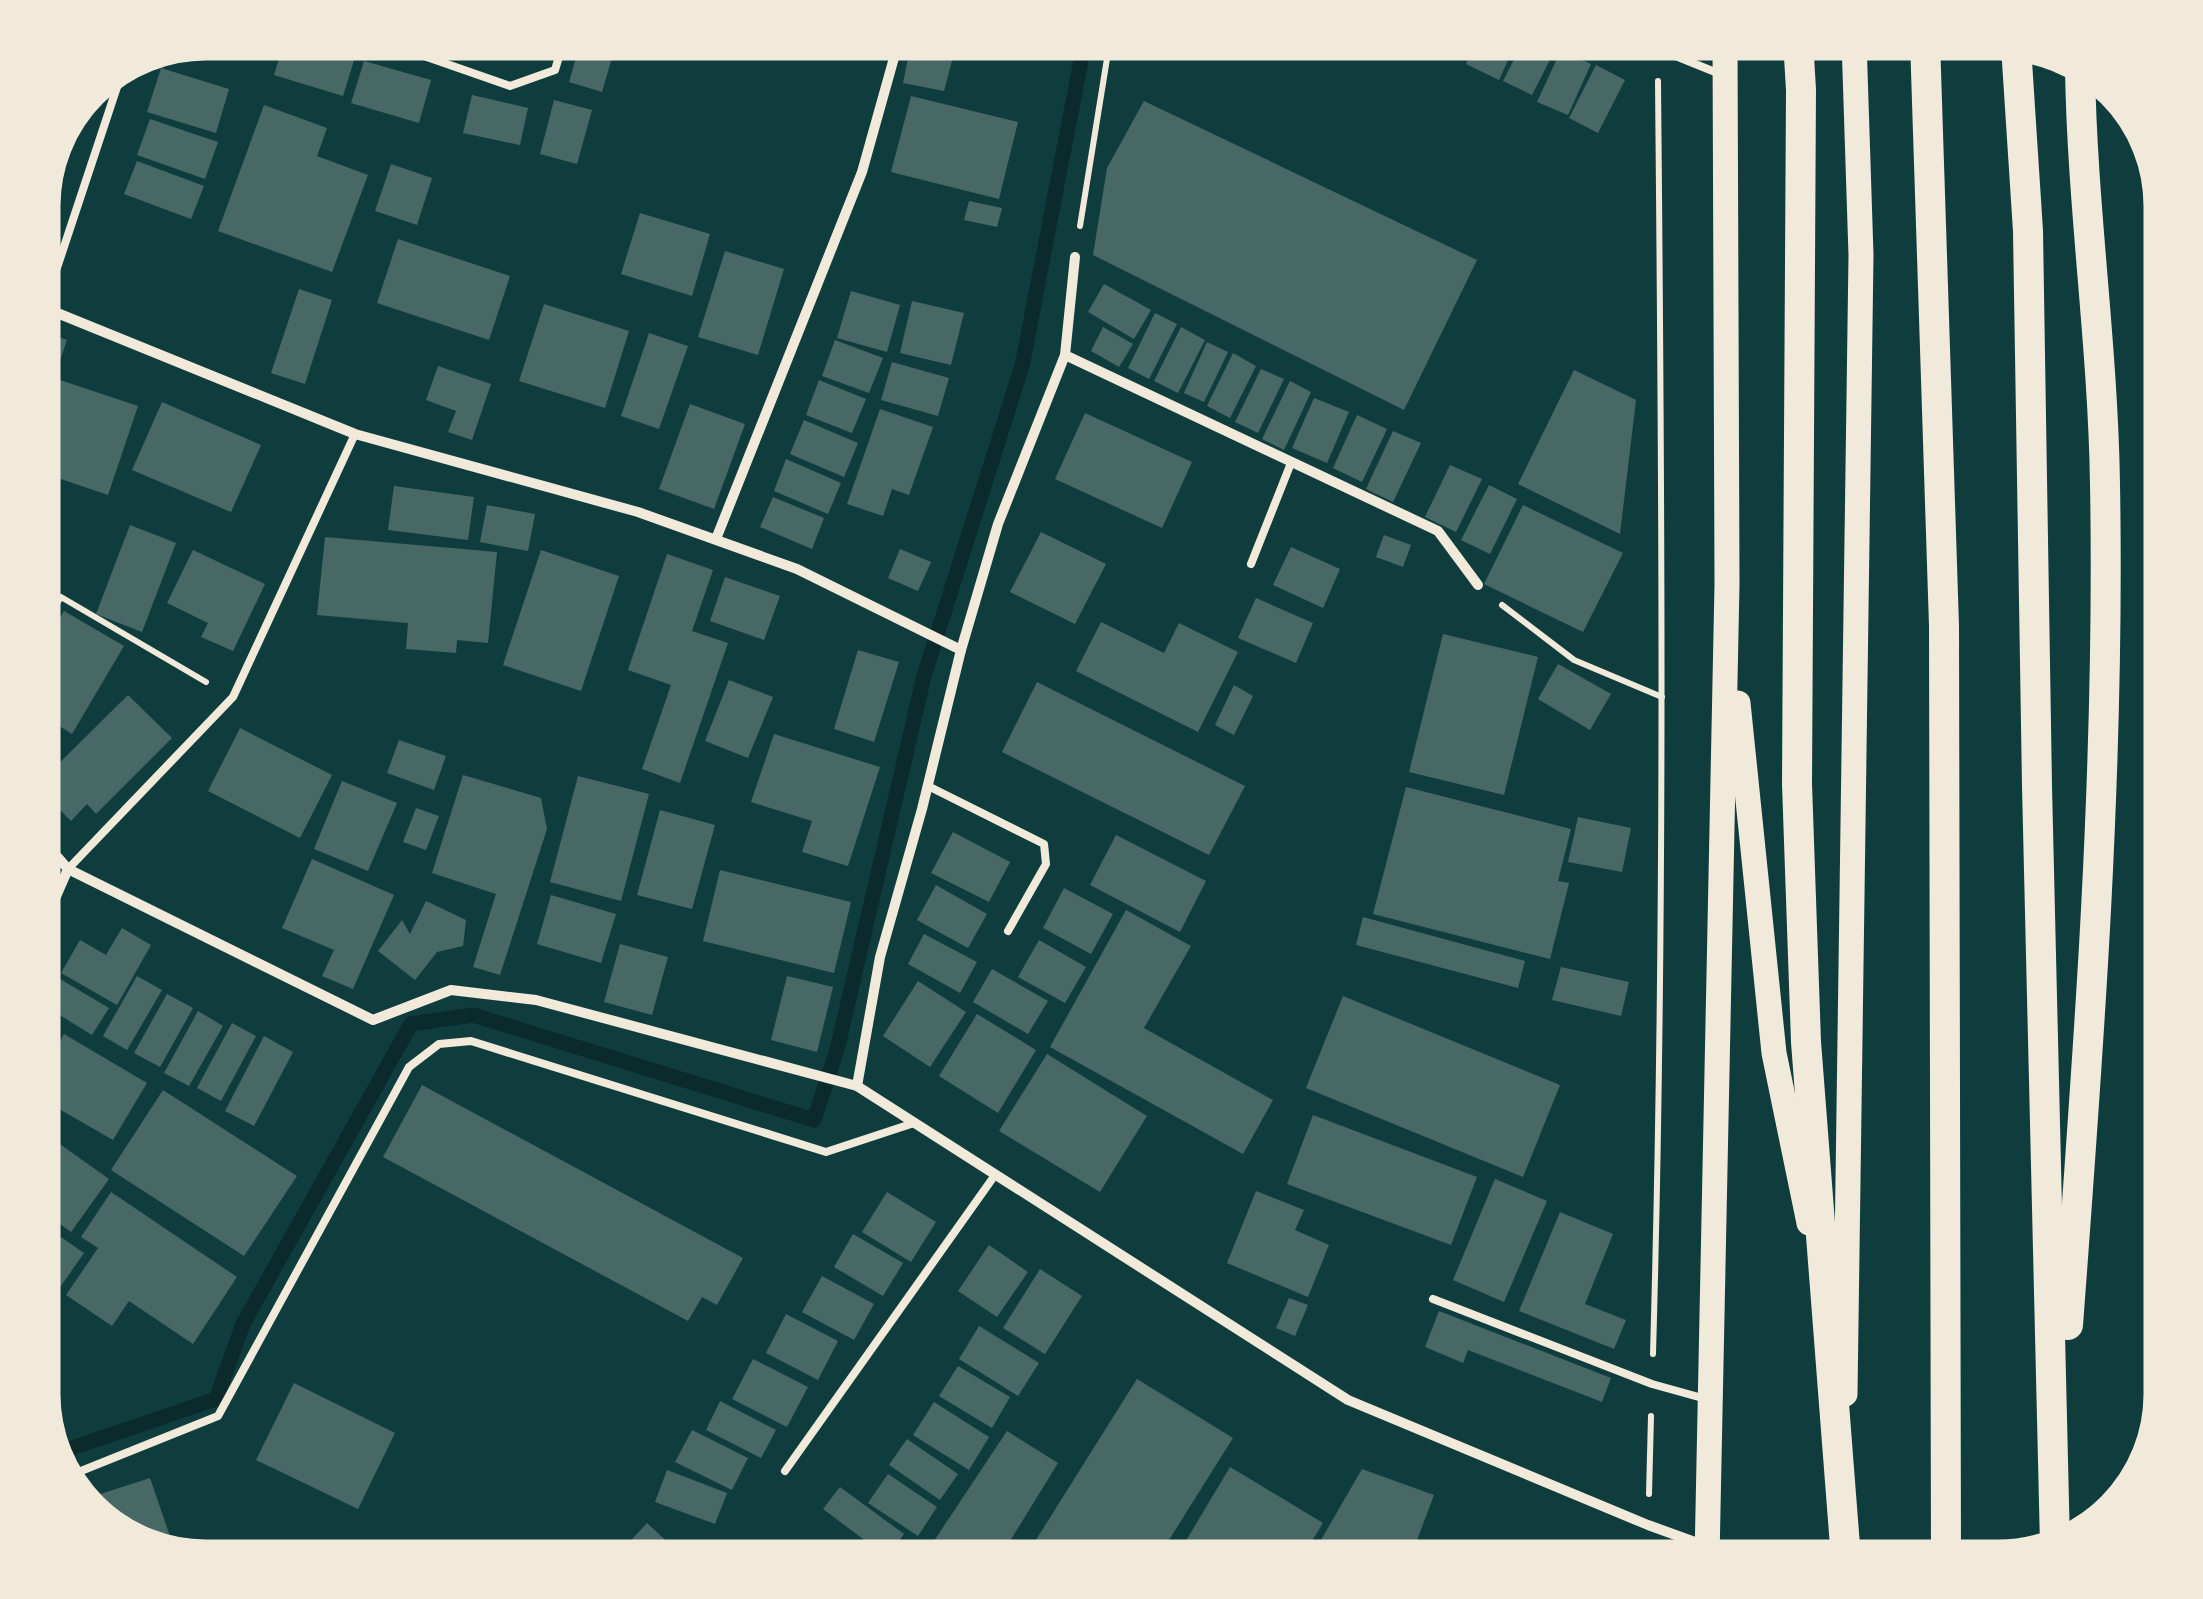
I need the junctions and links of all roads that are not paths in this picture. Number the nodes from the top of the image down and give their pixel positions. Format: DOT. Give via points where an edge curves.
graph roads {
  1 [pos="430,58"];
  2 [pos="559,58"];
  3 [pos="894,58"];
  4 [pos="1679,58"];
  5 [pos="1726,58"];
  6 [pos="1799,58"];
  7 [pos="1855,58"];
  8 [pos="1926,58"];
  9 [pos="2017,59"];
  10 [pos="1728,77"];
  11 [pos="2081,84"];
  12 [pos="117,88"];
  13 [pos="1075,257"];
  14 [pos="58,260"];
  15 [pos="58,313"];
  16 [pos="1065,355"];
  17 [pos="355,434"];
  18 [pos="1292,463"];
  19 [pos="716,539"];
  20 [pos="1251,564"];
  21 [pos="1727,584"];
  22 [pos="1478,585"];
  23 [pos="959,649"];
  24 [pos="928,786"];
  25 [pos="58,858"];
  26 [pos="68,869"];
  27 [pos="58,892"];
  28 [pos="1008,931"];
  29 [pos="856,1086"];
  30 [pos="914,1123"];
  31 [pos="995,1175"];
  32 [pos="1434,1299"];
  33 [pos="1845,1399"];
  34 [pos="1709,1400"];
  35 [pos="80,1471"];
  36 [pos="785,1471"];
  37 [pos="2055,1493"];
  38 [pos="2055,1529"];
  39 [pos="1685,1542"];
  40 [pos="1707,1542"];
  41 [pos="1844,1542"];
  42 [pos="1845,1542"];
  43 [pos="1946,1542"];
  1 -- 2 [label="lane" via="510,86 556,70"];
  3 -- 19 [label="street" via="862,172"];
  4 -- 10 [label="lane"];
  5 -- 10 [label="main road"];
  6 -- 41 [label="highway" via="1797,784 1806,1042"];
  7 -- 33 [label="main road" via="1861,255"];
  8 -- 43 [label="highway" via="1944,608"];
  9 -- 37 [label="highway" via="2028,231"];
  10 -- 21 [label="main road"];
  11 -- 37 [label="highway" via="2106,482 2103,784"];
  12 -- 14 [label="lane"];
  13 -- 16 [label="street"];
  15 -- 17 [label="street"];
  16 -- 18 [label="street"];
  16 -- 23 [label="street" via="998,524"];
  17 -- 19 [label="street"];
  17 -- 26 [label="lane" via="233,698"];
  18 -- 20 [label="lane"];
  18 -- 22 [label="street" via="1438,532"];
  19 -- 23 [label="street" via="797,569"];
  21 -- 33 [label="main road" via="1774,1054"];
  21 -- 34 [label="main road"];
  23 -- 24 [label="street"];
  24 -- 28 [label="lane" via="1044,844 1046,864"];
  24 -- 29 [label="street" via="880,957"];
  25 -- 26 [label="street"];
  26 -- 27 [label="street"];
  26 -- 29 [label="street" via="372,1020 452,990 536,1000"];
  29 -- 30 [label="street"];
  30 -- 31 [label="street"];
  30 -- 35 [label="lane" via="826,1152 471,1041 438,1044 409,1068 218,1416"];
  31 -- 36 [label="lane"];
  31 -- 39 [label="street" via="1348,1400"];
  32 -- 34 [label="lane"];
  33 -- 42 [label="main road"];
  34 -- 40 [label="main road"];
  37 -- 38 [label="highway"];
}
